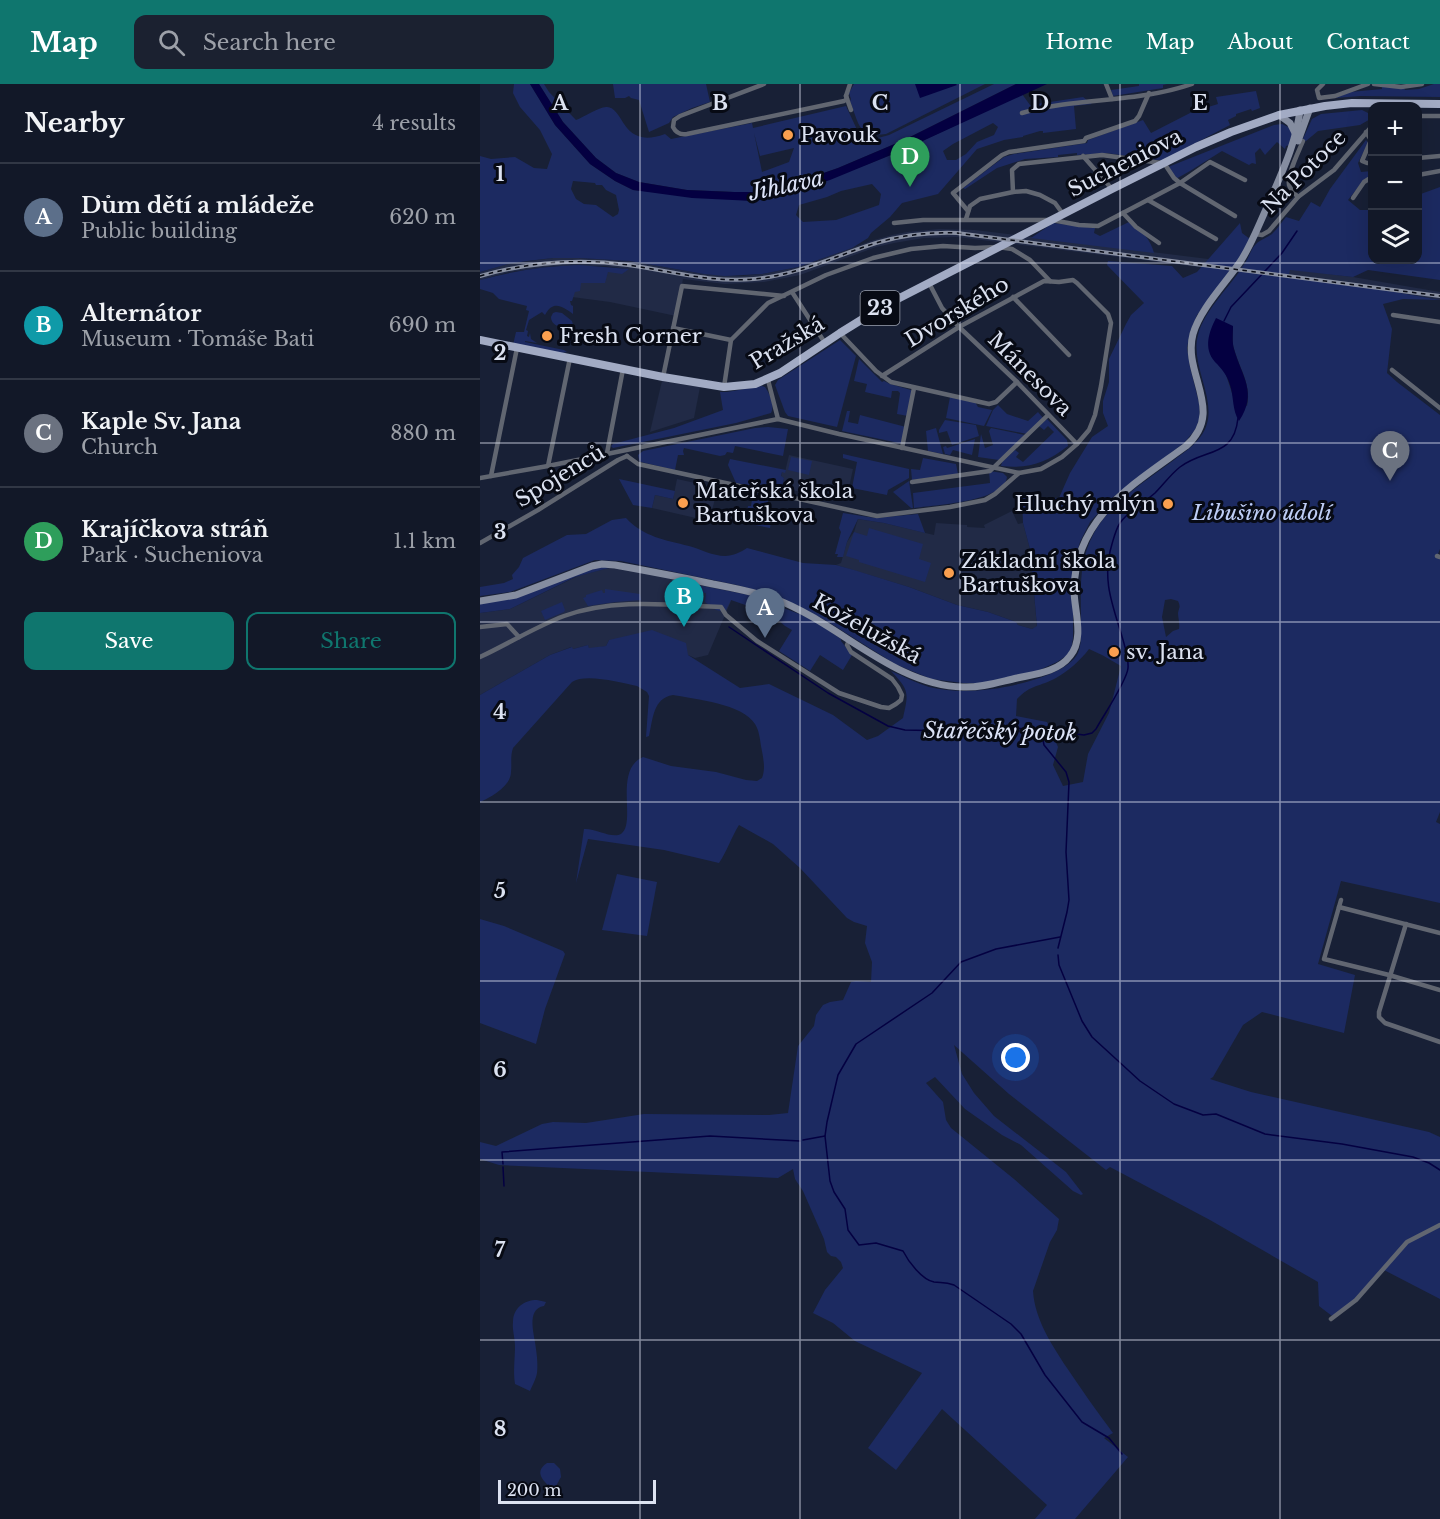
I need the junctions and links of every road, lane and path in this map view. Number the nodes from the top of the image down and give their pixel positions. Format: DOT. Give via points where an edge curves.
graph roads {
  1 [pos="764,84"];
  2 [pos="849,84"];
  3 [pos="1106,84"];
  4 [pos="1192,84"];
  5 [pos="1323,84"];
  6 [pos="1368,84"];
  7 [pos="1374,84"];
  8 [pos="1422,84"];
  9 [pos="1149,93"];
  10 [pos="846,96"];
  11 [pos="1112,99"];
  12 [pos="1440,104"];
  13 [pos="1310,108"];
  14 [pos="851,110"];
  15 [pos="1300,110"];
  16 [pos="1022,113"];
  17 [pos="1280,116"];
  18 [pos="1422,116"];
  19 [pos="1440,116"];
  20 [pos="1366,132"];
  21 [pos="1296,135"];
  22 [pos="1304,141"];
  23 [pos="1083,156"];
  24 [pos="1440,156"];
  25 [pos="1422,158"];
  26 [pos="1164,163"];
  27 [pos="1368,163"];
  28 [pos="1440,171"];
  29 [pos="1282,172"];
  30 [pos="1422,174"];
  31 [pos="1245,180"];
  32 [pos="1368,180"];
  33 [pos="1177,184"];
  34 [pos="1112,189"];
  35 [pos="1013,192"];
  36 [pos="1299,197"];
  37 [pos="1353,198"];
  38 [pos="1148,200"];
  39 [pos="968,211"];
  40 [pos="1123,213"];
  41 [pos="1063,214"];
  42 [pos="1235,216"];
  43 [pos="966,219"];
  44 [pos="1052,220"];
  45 [pos="894,223"];
  46 [pos="1255,234"];
  47 [pos="1216,239"];
  48 [pos="1159,243"];
  49 [pos="998,247"];
  50 [pos="1050,281"];
  51 [pos="929,282"];
  52 [pos="792,292"];
  53 [pos="785,296"];
  54 [pos="1013,297"];
  55 [pos="1393,315"];
  56 [pos="1440,322"];
  57 [pos="959,327"];
  58 [pos="673,328"];
  59 [pos="840,333"];
  60 [pos="480,340"];
  61 [pos="730,340"];
  62 [pos="825,342"];
  63 [pos="517,348"];
  64 [pos="1069,355"];
  65 [pos="570,358"];
  66 [pos="623,369"];
  67 [pos="1392,370"];
  68 [pos="882,376"];
  69 [pos="663,377"];
  70 [pos="768,380"];
  71 [pos="1017,382"];
  72 [pos="724,387"];
  73 [pos="914,388"];
  74 [pos="1440,408"];
  75 [pos="1048,415"];
  76 [pos="778,419"];
  77 [pos="1077,444"];
  78 [pos="902,448"];
  79 [pos="626,450"];
  80 [pos="607,453"];
  81 [pos="627,456"];
  82 [pos="548,466"];
  83 [pos="993,468"];
  84 [pos="1018,473"];
  85 [pos="491,476"];
  86 [pos="480,478"];
  87 [pos="912,482"];
  88 [pos="480,543"];
  89 [pos="480,601"];
  90 [pos="480,627"];
  91 [pos="519,637"];
  92 [pos="849,640"];
  93 [pos="481,656"];
  94 [pos="1341,900"];
  95 [pos="1339,908"];
  96 [pos="1406,924"];
  97 [pos="1440,933"];
  98 [pos="1389,975"];
  99 [pos="1440,990"];
  100 [pos="1440,1042"];
  101 [pos="1440,1225"];
  102 [pos="1331,1319"];
  1 -- 10 [label="street" via="680,116 673,127 687,134 844,101"];
  2 -- 10 [label="street"];
  3 -- 11 [label="street"];
  4 -- 9 [label="street"];
  5 -- 6 [label="street" via="1317,90 1319,98"];
  7 -- 8 [label="street"];
  9 -- 11 [label="street"];
  9 -- 39 [label="street" via="1135,121 1084,141 1002,155 953,193"];
  10 -- 14 [label="street"];
  11 -- 16 [label="street"];
  12 -- 13 [label="main road, Sucheniova / 23" via="1352,103"];
  13 -- 15 [label="main road, Sucheniova / 23"];
  13 -- 29 [label="main road" via="1290,163"];
  15 -- 17 [label="main road, Sucheniova / 23"];
  15 -- 21 [label="main road"];
  17 -- 21 [label="main road" via="1290,123"];
  17 -- 26 [label="main road, Sucheniova / 23" via="1231,132"];
  18 -- 19 [label="street"];
  20 -- 27 [label="street" via="1371,142 1362,161"];
  20 -- 36 [label="street, Na Potoce" via="1334,170"];
  21 -- 29 [label="main road"];
  22 -- 36 [label="street" via="1289,184"];
  23 -- 26 [label="street"];
  23 -- 34 [label="street"];
  23 -- 35 [label="street" via="1019,164 1012,170"];
  24 -- 25 [label="street"];
  26 -- 33 [label="street"];
  26 -- 34 [label="main road, Sucheniova / 23"];
  28 -- 30 [label="street"];
  29 -- 46 [label="main road, Koželužská"];
  31 -- 33 [label="street" via="1210,162"];
  32 -- 37 [label="street"];
  33 -- 38 [label="street"];
  33 -- 42 [label="street"];
  34 -- 41 [label="main road, Sucheniova / 23"];
  35 -- 39 [label="street" via="980,199"];
  35 -- 41 [label="street" via="1040,195 1055,203"];
  36 -- 46 [label="street, Na Potoce" via="1269,231"];
  38 -- 40 [label="street"];
  38 -- 47 [label="street"];
  39 -- 43 [label="street"];
  40 -- 44 [label="street" via="1098,226"];
  40 -- 48 [label="street"];
  41 -- 44 [label="main road, Sucheniova / 23"];
  43 -- 44 [label="street, Sucheniova"];
  43 -- 45 [label="street, Sucheniova"];
  44 -- 49 [label="main road, Pražská / 23"];
  46 -- 92 [label="main road, Koželužská" via="1193,333 1191,358 1203,406 1198,432 1186,446 1115,500 1087,537 1078,560 1074,588 1077,639 1068,658 1042,673 981,686 954,687 906,672"];
  49 -- 50 [label="street" via="1012,249 1030,260"];
  49 -- 51 [label="main road, Pražská / 23"];
  49 -- 52 [label="street" via="911,249 873,258"];
  50 -- 54 [label="street, Dvorského"];
  50 -- 77 [label="street" via="1073,280 1108,314 1111,323 1095,415"];
  51 -- 57 [label="street, Mánesova" via="942,308"];
  51 -- 59 [label="main road, Pražská / 23"];
  52 -- 53 [label="street"];
  52 -- 62 [label="street"];
  53 -- 58 [label="street" via="682,286"];
  53 -- 61 [label="street" via="768,303"];
  54 -- 57 [label="street, Dvorského"];
  54 -- 64 [label="street"];
  55 -- 56 [label="street"];
  57 -- 68 [label="street, Dvorského"];
  57 -- 71 [label="street, Mánesova"];
  58 -- 61 [label="street"];
  58 -- 69 [label="street"];
  59 -- 62 [label="main road, Pražská / 23"];
  59 -- 68 [label="street"];
  60 -- 63 [label="main road, Pražská / 23"];
  61 -- 72 [label="street"];
  62 -- 70 [label="main road, Pražská / 23"];
  63 -- 65 [label="main road, Pražská / 23"];
  63 -- 85 [label="street"];
  65 -- 66 [label="main road, Pražská / 23"];
  65 -- 82 [label="street"];
  66 -- 69 [label="main road, Pražská / 23"];
  66 -- 80 [label="street"];
  67 -- 74 [label="street"];
  68 -- 73 [label="street"];
  69 -- 72 [label="main road, Pražská / 23"];
  70 -- 72 [label="main road, Pražská / 23"];
  70 -- 76 [label="street"];
  71 -- 73 [label="street" via="989,404"];
  71 -- 75 [label="street, Mánesova"];
  73 -- 78 [label="street"];
  75 -- 77 [label="street, Mánesova"];
  75 -- 83 [label="street"];
  76 -- 78 [label="street"];
  76 -- 79 [label="street, Spojenců"];
  77 -- 84 [label="street" via="1041,469"];
  78 -- 83 [label="street"];
  79 -- 80 [label="street, Spojenců"];
  79 -- 81 [label="street"];
  80 -- 82 [label="street, Spojenců"];
  81 -- 84 [label="street" via="638,464 878,516 985,501"];
  81 -- 88 [label="street, Spojenců"];
  82 -- 85 [label="street, Spojenců"];
  83 -- 84 [label="street"];
  83 -- 87 [label="street" via="983,473"];
  85 -- 86 [label="street, Spojenců"];
  89 -- 92 [label="main road, Koželužská" via="516,595 592,566 615,565 768,597 802,611"];
  90 -- 91 [label="street" via="507,624"];
  91 -- 92 [label="street" via="564,616 606,605 721,607 757,641 839,693 881,707 896,704 902,695 898,687 851,652"];
  91 -- 93 [label="street"];
  94 -- 95 [label="street"];
  95 -- 96 [label="street"];
  95 -- 98 [label="street" via="1322,961"];
  96 -- 97 [label="street"];
  96 -- 98 [label="street"];
  98 -- 99 [label="street"];
  98 -- 100 [label="street" via="1379,1012 1381,1020"];
  101 -- 102 [label="street" via="1407,1242 1356,1300"];
}
